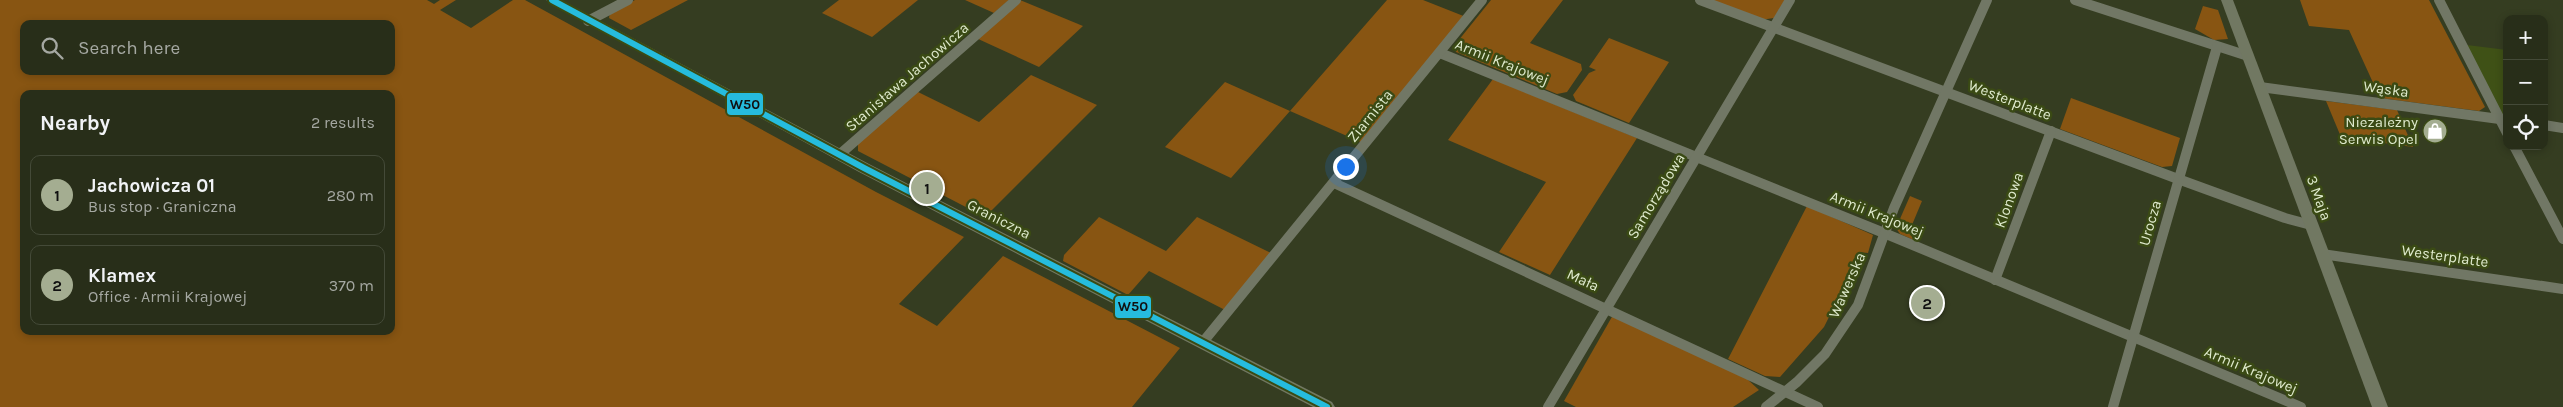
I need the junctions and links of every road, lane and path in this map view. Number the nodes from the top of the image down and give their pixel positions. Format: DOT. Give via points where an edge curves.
graph roads {
  1 [pos="552,0"];
  2 [pos="628,0"];
  3 [pos="1016,0"];
  4 [pos="1482,0"];
  5 [pos="1700,0"];
  6 [pos="1790,0"];
  7 [pos="1987,0"];
  8 [pos="2075,0"];
  9 [pos="2228,0"];
  10 [pos="2439,0"];
  11 [pos="588,21"];
  12 [pos="1773,27"];
  13 [pos="2217,47"];
  14 [pos="1440,53"];
  15 [pos="2248,56"];
  16 [pos="2260,86"];
  17 [pos="1946,91"];
  18 [pos="2503,120"];
  19 [pos="2548,126"];
  20 [pos="2563,128"];
  21 [pos="2051,131"];
  22 [pos="2516,150"];
  23 [pos="839,155"];
  24 [pos="1697,157"];
  25 [pos="2178,179"];
  26 [pos="1334,183"];
  27 [pos="2311,225"];
  28 [pos="1884,233"];
  29 [pos="2563,239"];
  30 [pos="2322,254"];
  31 [pos="1995,280"];
  32 [pos="2563,289"];
  33 [pos="1608,308"];
  34 [pos="2133,337"];
  35 [pos="1203,342"];
  36 [pos="1786,392"];
  37 [pos="1327,407"];
  38 [pos="1548,407"];
  39 [pos="1766,407"];
  40 [pos="1818,407"];
  41 [pos="2113,407"];
  42 [pos="2301,407"];
  43 [pos="2380,407"];
  1 -- 11 [label="street, Graniczna"];
  2 -- 11 [label="street"];
  3 -- 23 [label="street, Stanisława Jachowicza"];
  4 -- 14 [label="street, Ziarnista"];
  5 -- 12 [label="street, Westerplatte"];
  6 -- 12 [label="street, Samorządowa"];
  7 -- 17 [label="street, Wawerska"];
  8 -- 13 [label="street"];
  9 -- 15 [label="street, 3 Maja"];
  10 -- 18 [label="street"];
  11 -- 23 [label="street, Graniczna"];
  12 -- 17 [label="street, Westerplatte"];
  12 -- 24 [label="street, Samorządowa"];
  13 -- 15 [label="street"];
  13 -- 25 [label="street, Urocza"];
  14 -- 24 [label="street, Armii Krajowej"];
  14 -- 26 [label="street, Ziarnista"];
  15 -- 16 [label="street, 3 Maja"];
  16 -- 18 [label="street, Wąska"];
  16 -- 27 [label="street, 3 Maja"];
  17 -- 21 [label="street, Westerplatte"];
  17 -- 28 [label="street, Wawerska"];
  19 -- 20 [label="street"];
  21 -- 25 [label="street, Westerplatte"];
  21 -- 31 [label="street, Klonowa"];
  22 -- 29 [label="street"];
  23 -- 35 [label="street, Graniczna"];
  24 -- 28 [label="street, Armii Krajowej"];
  24 -- 33 [label="street, Samorządowa"];
  25 -- 27 [label="street, Westerplatte"];
  25 -- 34 [label="street, Urocza"];
  26 -- 33 [label="street, Mała"];
  26 -- 35 [label="street, Ziarnista"];
  27 -- 30 [label="street, 3 Maja"];
  28 -- 31 [label="street, Armii Krajowej"];
  28 -- 36 [label="street, Wawerska" via="1867,286 1853,316 1822,360"];
  30 -- 32 [label="street, Westerplatte"];
  30 -- 43 [label="street, 3 Maja"];
  31 -- 34 [label="street, Armii Krajowej"];
  33 -- 36 [label="street, Mała"];
  33 -- 38 [label="street, Samorządowa"];
  34 -- 41 [label="street, Urocza"];
  34 -- 42 [label="street, Armii Krajowej"];
  35 -- 37 [label="street, Graniczna"];
  36 -- 39 [label="street, Wawerska"];
  36 -- 40 [label="street, Mała"];
}
